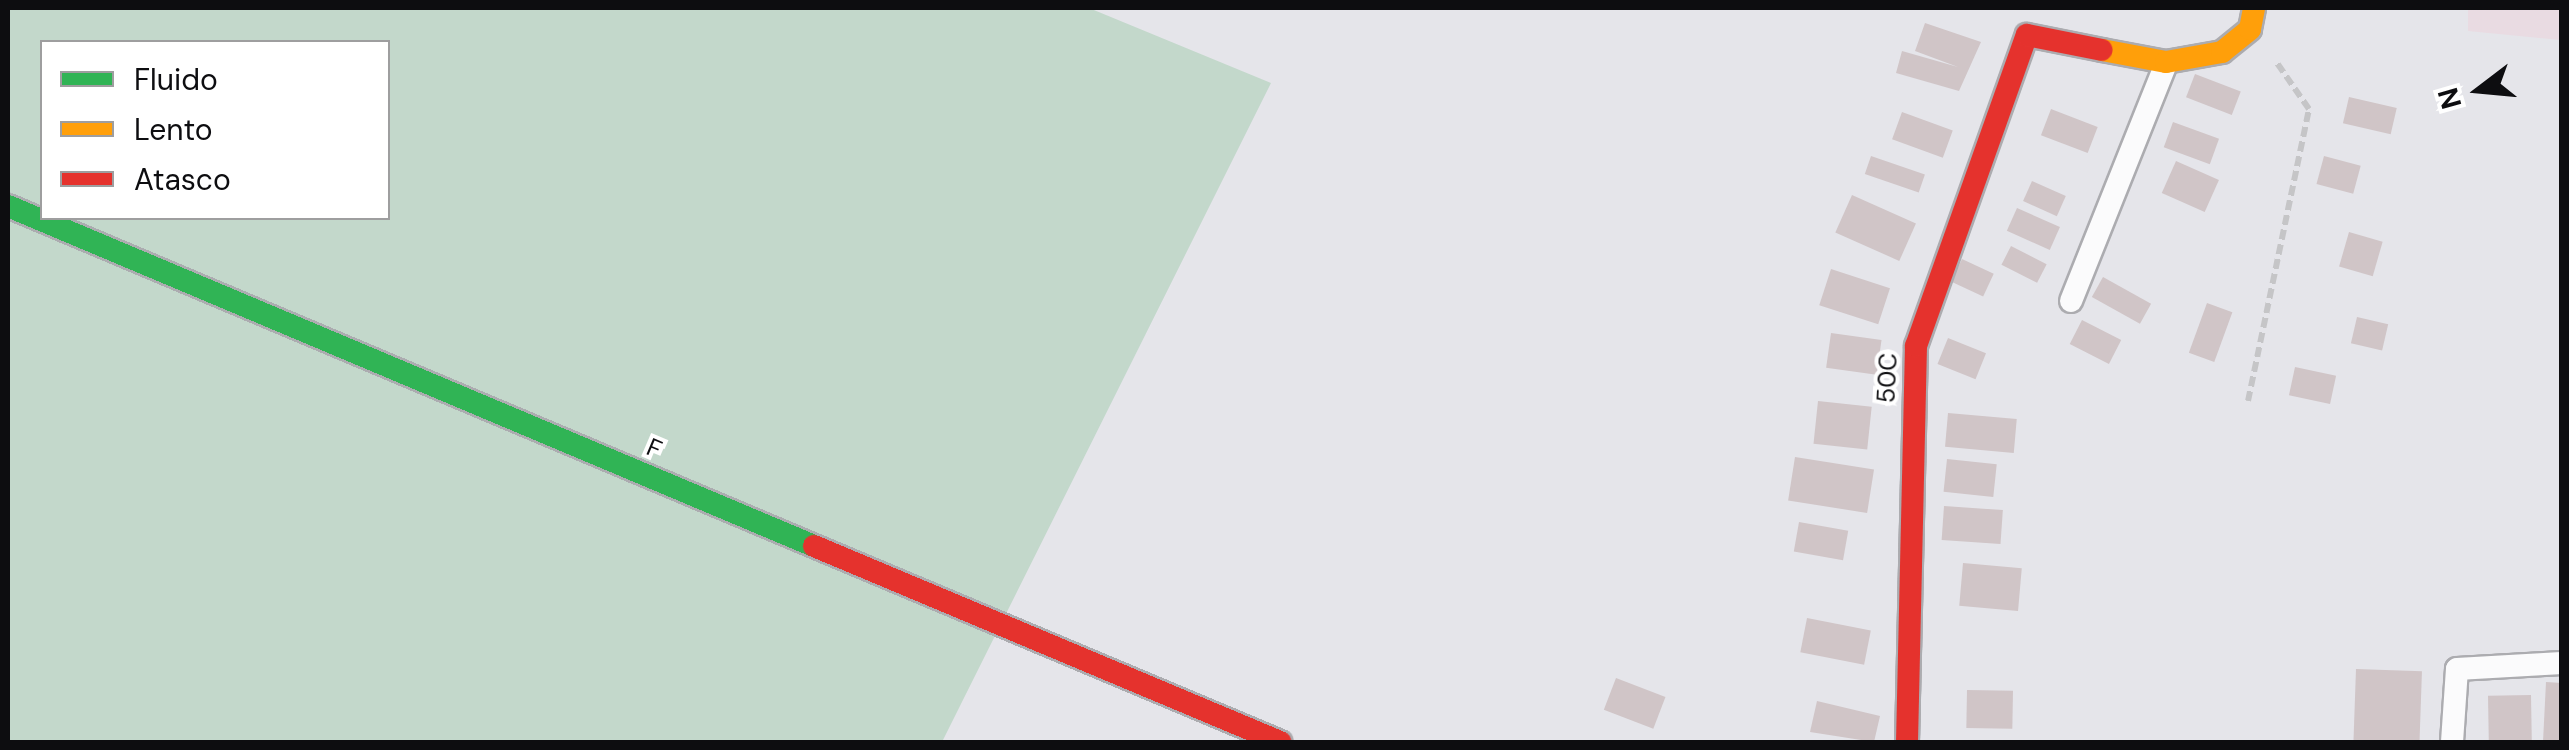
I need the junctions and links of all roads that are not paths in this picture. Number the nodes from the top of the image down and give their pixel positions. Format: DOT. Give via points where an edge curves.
graph roads {
  1 [pos="2252,17"];
  2 [pos="2166,62"];
  3 [pos="8,206"];
  4 [pos="40,219"];
  5 [pos="41,220"];
  6 [pos="2071,301"];
  7 [pos="2562,663"];
  8 [pos="1280,742"];
  9 [pos="1907,742"];
  10 [pos="2452,742"];
  1 -- 2 [label="street" via="2222,52"];
  2 -- 6 [label="lane"];
  2 -- 9 [label="street, 50C" via="2028,35 1916,346"];
  3 -- 4 [label="street, F"];
  5 -- 8 [label="street, F"];
  7 -- 10 [label="lane" via="2457,669"];
}
